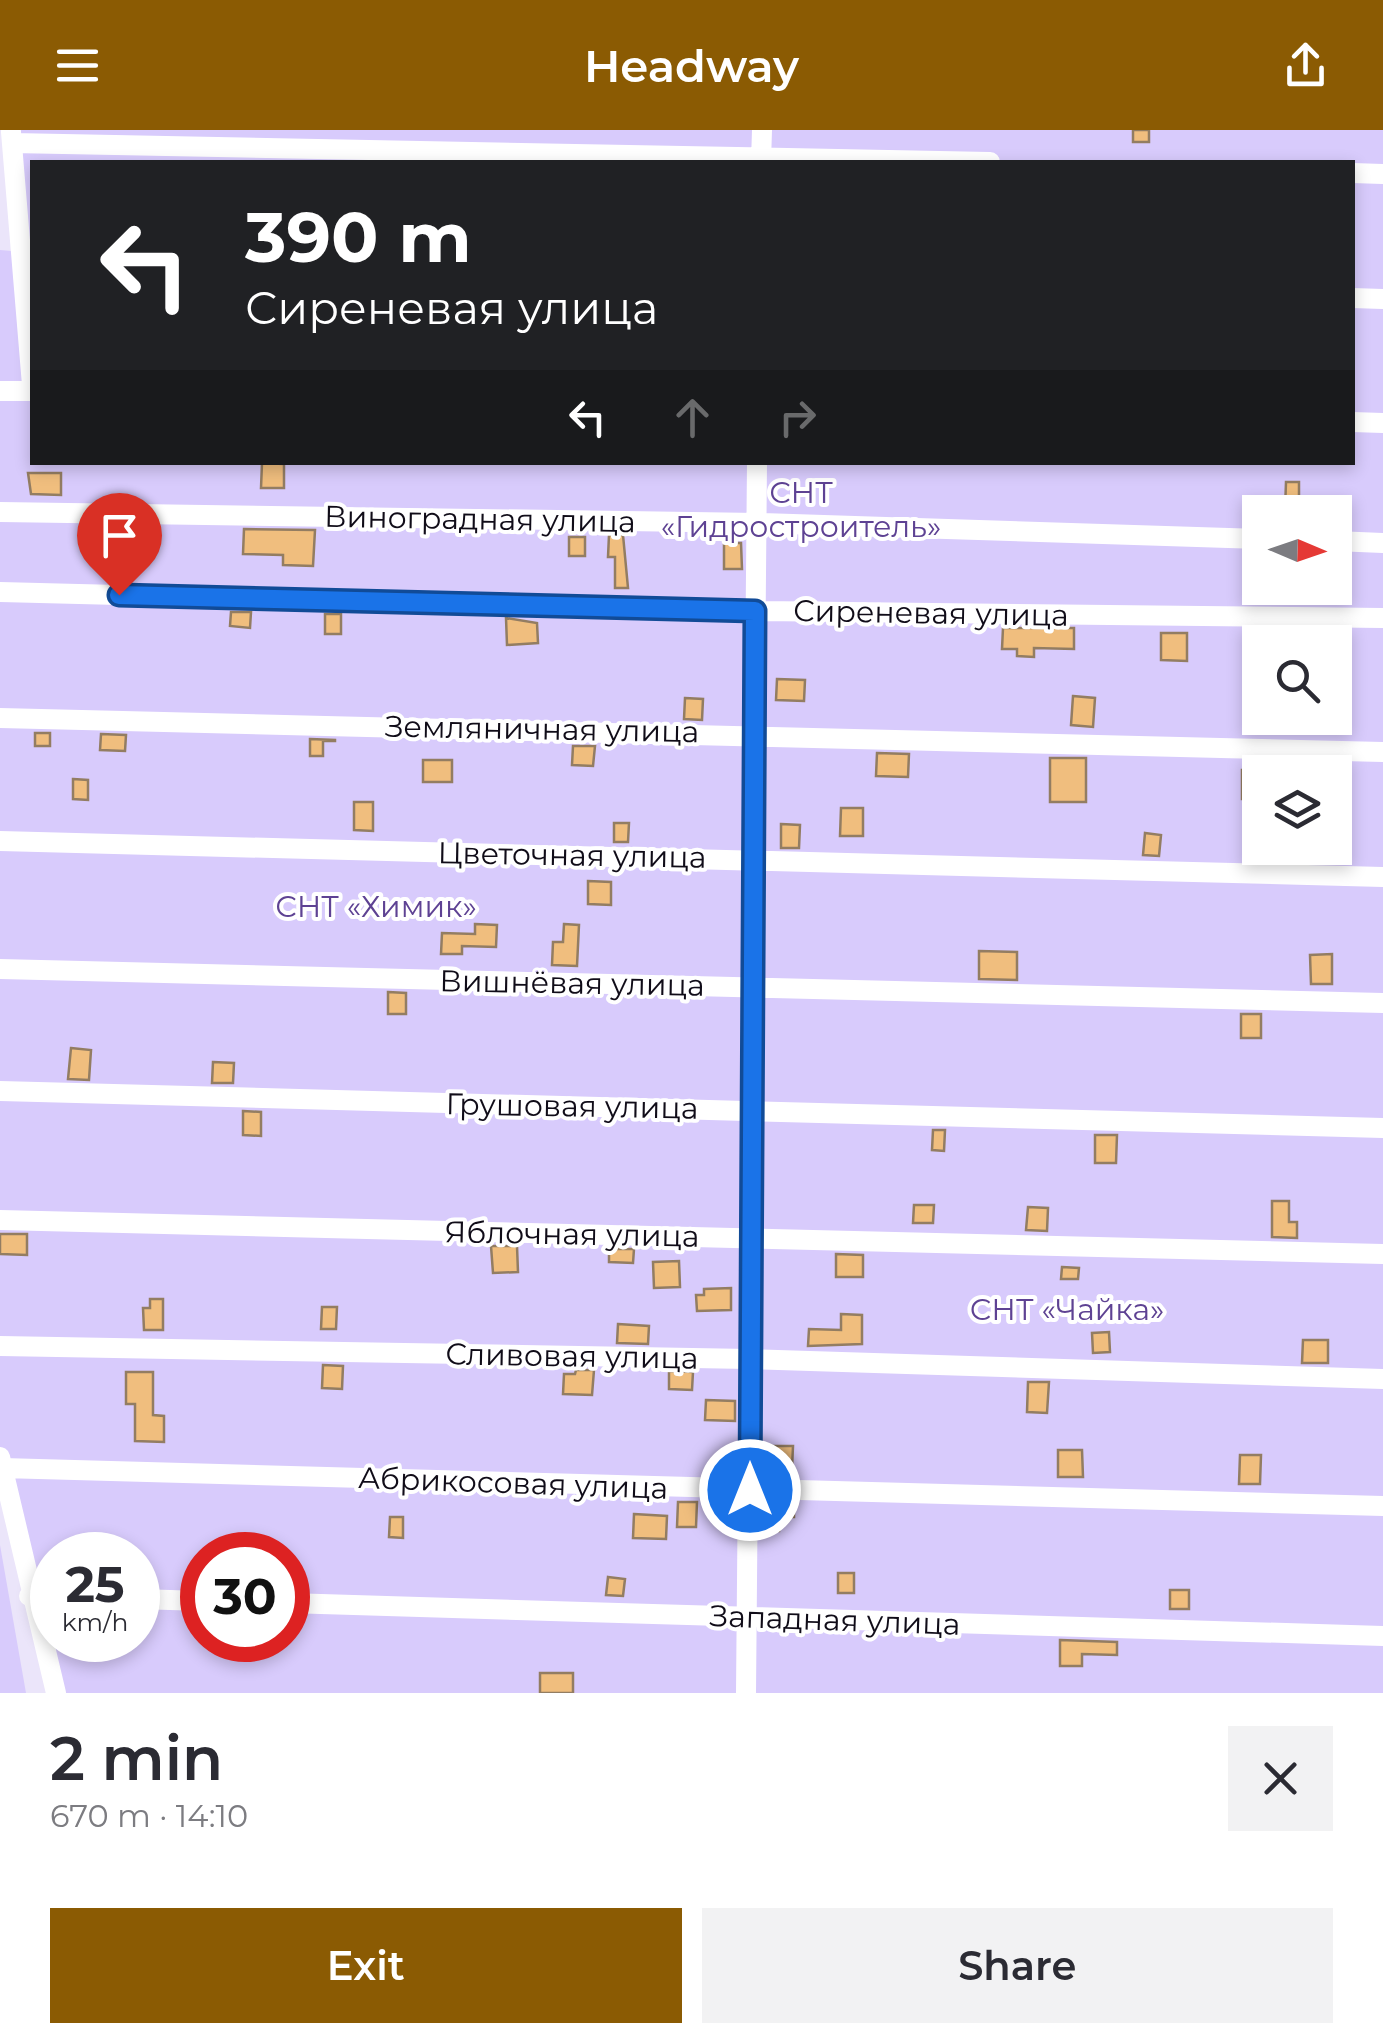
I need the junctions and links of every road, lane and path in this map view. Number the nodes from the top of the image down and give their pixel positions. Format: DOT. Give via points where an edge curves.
graph roads {
  1 [pos="762,130"];
  2 [pos="11,137"];
  3 [pos="762,159"];
  4 [pos="838,160"];
  5 [pos="1355,173"];
  6 [pos="1383,174"];
  7 [pos="0,251"];
  8 [pos="28,252"];
  9 [pos="1355,298"];
  10 [pos="1383,298"];
  11 [pos="30,320"];
  12 [pos="30,388"];
  13 [pos="0,391"];
  14 [pos="1355,422"];
  15 [pos="1383,423"];
  16 [pos="756,465"];
  17 [pos="0,512"];
  18 [pos="758,523"];
  19 [pos="1242,538"];
  20 [pos="1352,541"];
  21 [pos="1383,542"];
  22 [pos="0,592"];
  23 [pos="755,611"];
  24 [pos="1383,618"];
  25 [pos="0,718"];
  26 [pos="754,733"];
  27 [pos="1383,752"];
  28 [pos="0,841"];
  29 [pos="752,860"];
  30 [pos="1383,877"];
  31 [pos="0,969"];
  32 [pos="752,988"];
  33 [pos="1383,1003"];
  34 [pos="0,1092"];
  35 [pos="751,1110"];
  36 [pos="1383,1128"];
  37 [pos="0,1220"];
  38 [pos="752,1238"];
  39 [pos="1383,1254"];
  40 [pos="0,1346"];
  41 [pos="749,1359"];
  42 [pos="1383,1379"];
  43 [pos="1,1462"];
  44 [pos="750,1490"];
  45 [pos="1383,1506"];
  46 [pos="29,1596"];
  47 [pos="310,1605"];
  48 [pos="747,1617"];
  49 [pos="1383,1636"];
  50 [pos="56,1693"];
  51 [pos="746,1693"];
  1 -- 3 [label="street"];
  2 -- 3 [label="street"];
  2 -- 8 [label="street"];
  3 -- 4 [label="street"];
  5 -- 6 [label="street"];
  7 -- 8 [label="street"];
  8 -- 11 [label="street"];
  9 -- 10 [label="street"];
  12 -- 13 [label="street"];
  14 -- 15 [label="street"];
  16 -- 18 [label="street"];
  17 -- 18 [label="street, Виноградная улица"];
  18 -- 19 [label="street, Виноградная улица"];
  18 -- 23 [label="street"];
  20 -- 21 [label="street"];
  22 -- 23 [label="street, Сиреневая улица"];
  23 -- 24 [label="street, Сиреневая улица"];
  23 -- 26 [label="street"];
  25 -- 26 [label="street, Земляничная улица"];
  26 -- 27 [label="street, Земляничная улица"];
  26 -- 29 [label="street"];
  28 -- 29 [label="street, Цветочная улица"];
  29 -- 30 [label="street, Цветочная улица"];
  29 -- 32 [label="street"];
  31 -- 32 [label="street, Вишнёвая улица"];
  32 -- 33 [label="street, Вишнёвая улица"];
  32 -- 35 [label="street"];
  34 -- 35 [label="street, Грушовая улица"];
  35 -- 36 [label="street, Грушовая улица"];
  35 -- 38 [label="street"];
  37 -- 38 [label="street, Яблочная улица"];
  38 -- 39 [label="street, Яблочная улица"];
  38 -- 41 [label="street"];
  40 -- 41 [label="street, Сливовая улица"];
  41 -- 42 [label="street, Сливовая улица"];
  41 -- 44 [label="street"];
  43 -- 44 [label="street, Абрикосовая улица"];
  43 -- 46 [label="street"];
  44 -- 45 [label="street, Абрикосовая улица"];
  44 -- 48 [label="street"];
  46 -- 50 [label="street"];
  47 -- 48 [label="street, Западная улица"];
  48 -- 49 [label="street, Западная улица"];
  48 -- 51 [label="street"];
}
